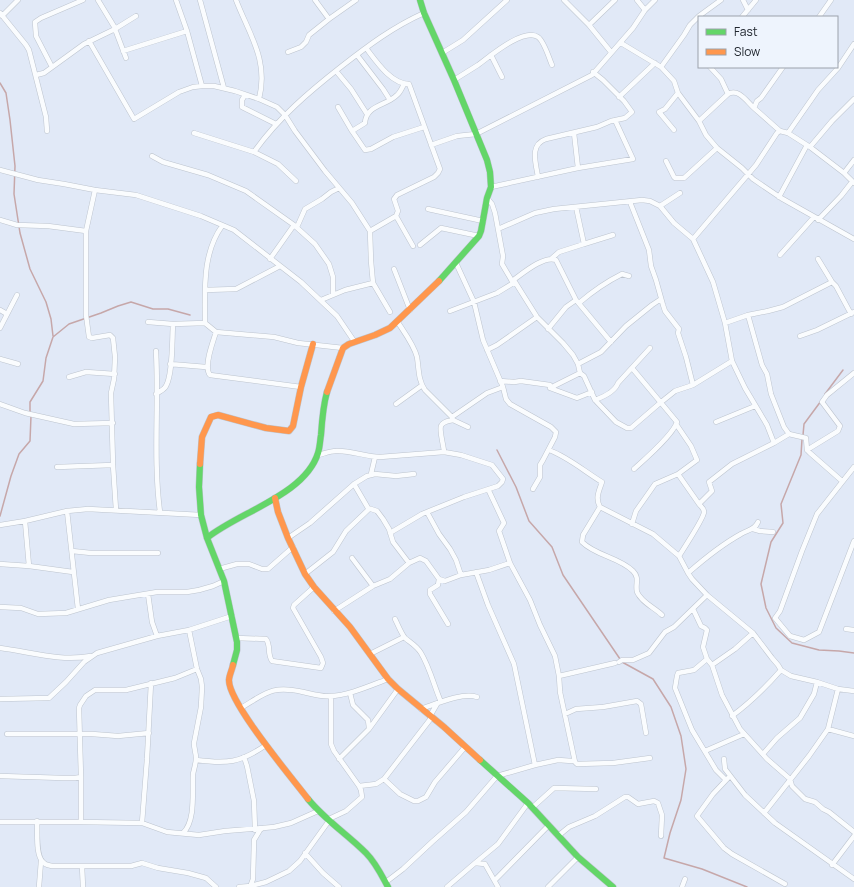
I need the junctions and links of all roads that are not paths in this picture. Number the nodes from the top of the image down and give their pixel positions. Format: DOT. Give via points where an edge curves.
graph roads {
  1 [pos="18,0"];
  2 [pos="83,0"];
  3 [pos="98,0"];
  4 [pos="176,0"];
  5 [pos="200,0"];
  6 [pos="236,0"];
  7 [pos="315,0"];
  8 [pos="356,0"];
  9 [pos="420,0"];
  10 [pos="506,0"];
  11 [pos="564,0"];
  12 [pos="615,0"];
  13 [pos="637,0"];
  14 [pos="655,0"];
  15 [pos="722,0"];
  16 [pos="743,0"];
  17 [pos="756,0"];
  18 [pos="831,0"];
  19 [pos="645,10"];
  20 [pos="748,10"];
  21 [pos="424,13"];
  22 [pos="1,15"];
  23 [pos="136,16"];
  24 [pos="700,16"];
  25 [pos="743,16"];
  26 [pos="820,16"];
  27 [pos="698,17"];
  28 [pos="329,19"];
  29 [pos="589,25"];
  30 [pos="115,28"];
  31 [pos="187,31"];
  32 [pos="89,41"];
  33 [pos="621,43"];
  34 [pos="854,44"];
  35 [pos="366,48"];
  36 [pos="123,51"];
  37 [pos="288,52"];
  38 [pos="611,52"];
  39 [pos="442,53"];
  40 [pos="357,55"];
  41 [pos="491,55"];
  42 [pos="126,58"];
  43 [pos="552,64"];
  44 [pos="655,64"];
  45 [pos="52,67"];
  46 [pos="661,67"];
  47 [pos="711,68"];
  48 [pos="782,68"];
  49 [pos="336,71"];
  50 [pos="594,72"];
  51 [pos="36,75"];
  52 [pos="502,77"];
  53 [pos="454,80"];
  54 [pos="404,84"];
  55 [pos="202,86"];
  56 [pos="224,88"];
  57 [pos="678,93"];
  58 [pos="728,94"];
  59 [pos="245,95"];
  60 [pos="619,97"];
  61 [pos="259,99"];
  62 [pos="854,99"];
  63 [pos="390,100"];
  64 [pos="338,107"];
  65 [pos="754,108"];
  66 [pos="367,114"];
  67 [pos="285,115"];
  68 [pos="615,120"];
  69 [pos="699,120"];
  70 [pos="276,124"];
  71 [pos="424,127"];
  72 [pos="674,130"];
  73 [pos="47,131"];
  74 [pos="352,131"];
  75 [pos="194,132"];
  76 [pos="780,132"];
  77 [pos="574,133"];
  78 [pos="788,133"];
  79 [pos="476,134"];
  80 [pos="431,145"];
  81 [pos="808,146"];
  82 [pos="717,148"];
  83 [pos="254,152"];
  84 [pos="152,156"];
  85 [pos="854,160"];
  86 [pos="666,161"];
  87 [pos="578,168"];
  88 [pos="0,170"];
  89 [pos="844,173"];
  90 [pos="749,174"];
  91 [pos="538,177"];
  92 [pos="296,181"];
  93 [pos="853,182"];
  94 [pos="491,187"];
  95 [pos="339,188"];
  96 [pos="95,190"];
  97 [pos="680,193"];
  98 [pos="779,197"];
  99 [pos="487,198"];
  100 [pos="630,202"];
  101 [pos="660,206"];
  102 [pos="576,207"];
  103 [pos="428,210"];
  104 [pos="396,216"];
  105 [pos="816,218"];
  106 [pos="0,220"];
  107 [pos="483,221"];
  108 [pos="222,226"];
  109 [pos="295,226"];
  110 [pos="498,229"];
  111 [pos="86,231"];
  112 [pos="370,231"];
  113 [pos="613,235"];
  114 [pos="479,236"];
  115 [pos="854,238"];
  116 [pos="693,240"];
  117 [pos="584,244"];
  118 [pos="420,245"];
  119 [pos="413,246"];
  120 [pos="780,255"];
  121 [pos="270,259"];
  122 [pos="551,259"];
  123 [pos="818,260"];
  124 [pos="456,263"];
  125 [pos="280,266"];
  126 [pos="394,269"];
  127 [pos="629,276"];
  128 [pos="514,282"];
  129 [pos="832,282"];
  130 [pos="373,283"];
  131 [pos="205,290"];
  132 [pos="333,295"];
  133 [pos="18,296"];
  134 [pos="661,299"];
  135 [pos="321,300"];
  136 [pos="578,301"];
  137 [pos="474,302"];
  138 [pos="0,310"];
  139 [pos="410,310"];
  140 [pos="450,311"];
  141 [pos="390,312"];
  142 [pos="852,313"];
  143 [pos="7,314"];
  144 [pos="748,315"];
  145 [pos="536,317"];
  146 [pos="148,322"];
  147 [pos="397,322"];
  148 [pos="725,323"];
  149 [pos="173,324"];
  150 [pos="205,324"];
  151 [pos="0,328"];
  152 [pos="548,329"];
  153 [pos="216,332"];
  154 [pos="800,336"];
  155 [pos="354,341"];
  156 [pos="611,342"];
  157 [pos="313,344"];
  158 [pos="343,348"];
  159 [pos="650,348"];
  160 [pos="487,350"];
  161 [pos="156,351"];
  162 [pos="0,359"];
  163 [pos="732,361"];
  164 [pos="18,364"];
  165 [pos="170,364"];
  166 [pos="578,364"];
  167 [pos="206,367"];
  168 [pos="632,368"];
  169 [pos="580,372"];
  170 [pos="854,373"];
  171 [pos="115,374"];
  172 [pos="69,377"];
  173 [pos="500,381"];
  174 [pos="693,385"];
  175 [pos="421,386"];
  176 [pos="301,387"];
  177 [pos="503,387"];
  178 [pos="550,388"];
  179 [pos="592,392"];
  180 [pos="156,394"];
  181 [pos="595,400"];
  182 [pos="660,403"];
  183 [pos="0,404"];
  184 [pos="396,404"];
  185 [pos="755,406"];
  186 [pos="453,419"];
  187 [pos="716,422"];
  188 [pos="113,423"];
  189 [pos="676,424"];
  190 [pos="468,427"];
  191 [pos="788,434"];
  192 [pos="774,443"];
  193 [pos="548,450"];
  194 [pos="807,450"];
  195 [pos="444,452"];
  196 [pos="318,455"];
  197 [pos="375,457"];
  198 [pos="112,465"];
  199 [pos="57,467"];
  200 [pos="854,467"];
  201 [pos="634,470"];
  202 [pos="371,474"];
  203 [pos="414,474"];
  204 [pos="678,474"];
  205 [pos="842,481"];
  206 [pos="354,484"];
  207 [pos="533,489"];
  208 [pos="489,491"];
  209 [pos="275,498"];
  210 [pos="699,504"];
  211 [pos="600,507"];
  212 [pos="369,508"];
  213 [pos="116,510"];
  214 [pos="67,511"];
  215 [pos="160,512"];
  216 [pos="427,512"];
  217 [pos="201,515"];
  218 [pos="26,521"];
  219 [pos="758,522"];
  220 [pos="0,524"];
  221 [pos="632,524"];
  222 [pos="753,529"];
  223 [pos="773,532"];
  224 [pos="390,533"];
  225 [pos="207,538"];
  226 [pos="288,538"];
  227 [pos="854,541"];
  228 [pos="292,548"];
  229 [pos="72,552"];
  230 [pos="158,553"];
  231 [pos="679,556"];
  232 [pos="352,558"];
  233 [pos="409,563"];
  234 [pos="510,563"];
  235 [pos="0,564"];
  236 [pos="29,566"];
  237 [pos="219,569"];
  238 [pos="73,572"];
  239 [pos="476,572"];
  240 [pos="688,573"];
  241 [pos="305,574"];
  242 [pos="461,575"];
  243 [pos="439,579"];
  244 [pos="224,581"];
  245 [pos="373,586"];
  246 [pos="314,588"];
  247 [pos="148,594"];
  248 [pos="707,595"];
  249 [pos="0,607"];
  250 [pos="78,609"];
  251 [pos="693,609"];
  252 [pos="334,611"];
  253 [pos="662,615"];
  254 [pos="232,616"];
  255 [pos="395,619"];
  256 [pos="448,624"];
  257 [pos="846,629"];
  258 [pos="189,630"];
  259 [pos="854,630"];
  260 [pos="753,633"];
  261 [pos="157,636"];
  262 [pos="404,637"];
  263 [pos="236,638"];
  264 [pos="0,648"];
  265 [pos="370,654"];
  266 [pos="92,656"];
  267 [pos="707,659"];
  268 [pos="712,664"];
  269 [pos="197,669"];
  270 [pos="781,670"];
  271 [pos="559,676"];
  272 [pos="388,679"];
  273 [pos="816,682"];
  274 [pos="151,683"];
  275 [pos="398,689"];
  276 [pos="838,689"];
  277 [pos="854,692"];
  278 [pos="350,693"];
  279 [pos="331,696"];
  280 [pos="477,698"];
  281 [pos="0,699"];
  282 [pos="439,703"];
  283 [pos="241,708"];
  284 [pos="421,709"];
  285 [pos="565,714"];
  286 [pos="732,716"];
  287 [pos="431,717"];
  288 [pos="369,729"];
  289 [pos="828,729"];
  290 [pos="149,733"];
  291 [pos="646,733"];
  292 [pos="6,734"];
  293 [pos="80,734"];
  294 [pos="744,734"];
  295 [pos="854,736"];
  296 [pos="266,745"];
  297 [pos="465,747"];
  298 [pos="706,751"];
  299 [pos="763,754"];
  300 [pos="244,757"];
  301 [pos="650,758"];
  302 [pos="340,759"];
  303 [pos="724,759"];
  304 [pos="196,760"];
  305 [pos="574,760"];
  306 [pos="535,765"];
  307 [pos="0,776"];
  308 [pos="497,776"];
  309 [pos="81,777"];
  310 [pos="728,778"];
  311 [pos="384,779"];
  312 [pos="790,779"];
  313 [pos="359,786"];
  314 [pos="596,789"];
  315 [pos="528,802"];
  316 [pos="533,807"];
  317 [pos="318,811"];
  318 [pos="764,813"];
  319 [pos="329,821"];
  320 [pos="0,822"];
  321 [pos="37,822"];
  322 [pos="81,822"];
  323 [pos="142,823"];
  324 [pos="549,826"];
  325 [pos="188,828"];
  326 [pos="254,828"];
  327 [pos="263,828"];
  328 [pos="854,832"];
  329 [pos="183,833"];
  330 [pos="257,833"];
  331 [pos="191,835"];
  332 [pos="558,836"];
  333 [pos="660,836"];
  334 [pos="854,836"];
  335 [pos="305,853"];
  336 [pos="578,857"];
  337 [pos="41,861"];
  338 [pos="475,863"];
  339 [pos="832,865"];
  340 [pos="82,866"];
  341 [pos="685,879"];
  342 [pos="854,879"];
  343 [pos="495,880"];
  344 [pos="605,884"];
  345 [pos="786,884"];
  346 [pos="387,885"];
  347 [pos="250,886"];
  348 [pos="39,887"];
  349 [pos="83,887"];
  350 [pos="216,887"];
  351 [pos="239,887"];
  352 [pos="339,887"];
  353 [pos="448,887"];
  354 [pos="498,887"];
  355 [pos="548,887"];
  356 [pos="613,887"];
  357 [pos="682,887"];
  1 -- 22 [label="street"];
  2 -- 45 [label="street" via="35,22 36,36"];
  3 -- 30 [label="street"];
  4 -- 31 [label="street"];
  5 -- 56 [label="street"];
  6 -- 61 [label="street" via="253,38 260,62"];
  7 -- 28 [label="street"];
  8 -- 28 [label="street"];
  9 -- 21 [label="street"];
  10 -- 39 [label="street" via="463,40"];
  11 -- 29 [label="street"];
  12 -- 29 [label="street"];
  13 -- 19 [label="street"];
  14 -- 19 [label="street"];
  15 -- 24 [label="street"];
  16 -- 20 [label="street"];
  17 -- 20 [label="street"];
  18 -- 26 [label="street"];
  19 -- 33 [label="street"];
  20 -- 25 [label="street"];
  21 -- 35 [label="street" via="393,28"];
  21 -- 39 [label="street"];
  22 -- 51 [label="street" via="29,50"];
  23 -- 30 [label="street"];
  27 -- 46 [label="street" via="690,24"];
  28 -- 37 [label="street" via="309,35 301,47"];
  29 -- 38 [label="street"];
  30 -- 32 [label="street"];
  30 -- 36 [label="street"];
  31 -- 36 [label="street"];
  31 -- 55 [label="street"];
  32 -- 45 [label="street"];
  32 -- 55 [label="street" via="134,119 179,92"];
  33 -- 38 [label="street"];
  33 -- 44 [label="street"];
  34 -- 78 [label="street"];
  35 -- 40 [label="street"];
  35 -- 54 [label="street" via="395,81"];
  36 -- 42 [label="street"];
  38 -- 50 [label="street"];
  39 -- 53 [label="street"];
  40 -- 49 [label="street"];
  40 -- 63 [label="street"];
  41 -- 43 [label="street" via="521,37 537,36 542,41"];
  41 -- 52 [label="street"];
  41 -- 53 [label="street"];
  44 -- 46 [label="street"];
  44 -- 60 [label="street"];
  45 -- 51 [label="street"];
  46 -- 57 [label="street" via="674,81"];
  47 -- 58 [label="street"];
  48 -- 65 [label="street"];
  49 -- 66 [label="street"];
  49 -- 67 [label="street"];
  50 -- 60 [label="street"];
  50 -- 79 [label="street"];
  51 -- 73 [label="street"];
  53 -- 79 [label="street"];
  54 -- 63 [label="street" via="398,95"];
  54 -- 71 [label="street" via="409,84"];
  55 -- 56 [label="street"];
  56 -- 59 [label="street"];
  57 -- 69 [label="street"];
  57 -- 72 [label="street" via="665,109 659,112"];
  58 -- 65 [label="street" via="736,93"];
  58 -- 69 [label="street"];
  59 -- 61 [label="street"];
  59 -- 70 [label="street" via="242,107"];
  60 -- 68 [label="street" via="632,112 625,118"];
  61 -- 67 [label="street" via="277,107"];
  62 -- 81 [label="street"];
  63 -- 66 [label="street"];
  64 -- 74 [label="street"];
  65 -- 76 [label="street"];
  66 -- 74 [label="street" via="365,123"];
  67 -- 70 [label="street"];
  67 -- 95 [label="street"];
  68 -- 77 [label="street"];
  68 -- 87 [label="street" via="633,159"];
  69 -- 82 [label="street" via="706,135"];
  70 -- 83 [label="street"];
  71 -- 74 [label="street" via="393,137 368,150 364,149"];
  71 -- 80 [label="street"];
  75 -- 83 [label="street"];
  76 -- 78 [label="street"];
  76 -- 90 [label="street" via="776,133"];
  77 -- 87 [label="street"];
  77 -- 91 [label="street" via="538,142 535,148"];
  78 -- 81 [label="street"];
  79 -- 80 [label="street" via="457,136"];
  79 -- 94 [label="street" via="487,160"];
  80 -- 104 [label="street" via="439,171 434,177 397,195 394,199 398,211"];
  81 -- 89 [label="street"];
  81 -- 98 [label="street"];
  82 -- 86 [label="street" via="684,178 675,178"];
  82 -- 90 [label="street"];
  83 -- 92 [label="street" via="278,164"];
  84 -- 109 [label="street" via="246,191"];
  85 -- 89 [label="street"];
  87 -- 91 [label="street"];
  88 -- 96 [label="street"];
  89 -- 93 [label="street"];
  90 -- 98 [label="street"];
  90 -- 116 [label="street"];
  91 -- 94 [label="street"];
  93 -- 105 [label="street" via="842,196"];
  94 -- 99 [label="street"];
  95 -- 109 [label="street" via="305,209"];
  95 -- 112 [label="street"];
  96 -- 108 [label="street" via="136,195 201,216"];
  96 -- 111 [label="street"];
  97 -- 101 [label="street"];
  98 -- 105 [label="street"];
  99 -- 107 [label="street"];
  99 -- 110 [label="street" via="492,204"];
  100 -- 101 [label="street" via="650,201"];
  100 -- 102 [label="street"];
  100 -- 134 [label="street" via="649,250 650,266"];
  101 -- 116 [label="street"];
  102 -- 110 [label="street" via="535,214"];
  102 -- 117 [label="street"];
  103 -- 107 [label="street"];
  104 -- 112 [label="street"];
  104 -- 119 [label="street"];
  105 -- 115 [label="street"];
  105 -- 120 [label="street"];
  106 -- 111 [label="street" via="20,225"];
  107 -- 114 [label="street"];
  108 -- 121 [label="street" via="234,230"];
  108 -- 131 [label="street" via="209,250"];
  109 -- 121 [label="street"];
  109 -- 132 [label="street" via="315,244 329,264 333,278"];
  110 -- 128 [label="street" via="502,264"];
  111 -- 171 [label="street" via="88,335 92,338 112,336"];
  112 -- 130 [label="street"];
  113 -- 117 [label="street"];
  114 -- 118 [label="street" via="441,228"];
  114 -- 124 [label="street"];
  116 -- 148 [label="street" via="713,282"];
  117 -- 122 [label="street" via="559,252"];
  121 -- 125 [label="street"];
  122 -- 128 [label="street" via="544,260"];
  122 -- 136 [label="street" via="556,260"];
  123 -- 129 [label="street"];
  124 -- 137 [label="street"];
  124 -- 139 [label="street"];
  125 -- 131 [label="street" via="236,289"];
  125 -- 135 [label="street"];
  126 -- 139 [label="street"];
  127 -- 136 [label="street" via="622,274"];
  128 -- 137 [label="street" via="497,293"];
  128 -- 145 [label="street"];
  129 -- 142 [label="street"];
  129 -- 144 [label="street" via="783,307"];
  130 -- 132 [label="street"];
  130 -- 141 [label="street"];
  131 -- 150 [label="street"];
  132 -- 135 [label="street"];
  133 -- 143 [label="street"];
  134 -- 156 [label="street" via="626,326"];
  134 -- 174 [label="street" via="665,311 679,329"];
  135 -- 155 [label="street" via="337,316"];
  136 -- 152 [label="street" via="566,307"];
  136 -- 156 [label="street"];
  137 -- 140 [label="street"];
  137 -- 160 [label="street"];
  138 -- 143 [label="street"];
  139 -- 147 [label="street"];
  142 -- 154 [label="street"];
  143 -- 151 [label="street"];
  144 -- 148 [label="street"];
  144 -- 191 [label="street" via="771,394"];
  145 -- 152 [label="street"];
  145 -- 160 [label="street"];
  146 -- 149 [label="street"];
  147 -- 155 [label="street" via="384,331"];
  147 -- 175 [label="street" via="413,346"];
  148 -- 163 [label="street"];
  149 -- 150 [label="street"];
  149 -- 165 [label="street"];
  150 -- 153 [label="street"];
  152 -- 166 [label="street" via="568,348"];
  153 -- 157 [label="street" via="274,337"];
  153 -- 167 [label="street"];
  155 -- 158 [label="street"];
  156 -- 166 [label="street" via="601,352"];
  157 -- 158 [label="street"];
  157 -- 176 [label="street"];
  158 -- 196 [label="street" via="324,402"];
  159 -- 168 [label="street"];
  160 -- 173 [label="street"];
  161 -- 180 [label="street"];
  162 -- 164 [label="street"];
  163 -- 174 [label="street"];
  163 -- 185 [label="street"];
  165 -- 167 [label="street"];
  165 -- 180 [label="street" via="167,385"];
  166 -- 169 [label="street"];
  167 -- 176 [label="street" via="207,373 213,376"];
  168 -- 181 [label="street" via="615,388"];
  168 -- 182 [label="street"];
  169 -- 178 [label="street"];
  169 -- 179 [label="street"];
  170 -- 194 [label="street" via="822,402 840,428"];
  171 -- 172 [label="street" via="86,372"];
  171 -- 188 [label="street" via="111,393"];
  173 -- 177 [label="street"];
  173 -- 178 [label="street" via="550,385"];
  174 -- 182 [label="street" via="675,391"];
  175 -- 184 [label="street"];
  175 -- 186 [label="street"];
  176 -- 217 [label="street" via="293,426 287,432 218,415 211,417 202,437 200,456"];
  177 -- 186 [label="street" via="487,392"];
  177 -- 193 [label="street" via="510,404 555,430 556,435"];
  178 -- 179 [label="street" via="577,398"];
  179 -- 181 [label="street"];
  180 -- 215 [label="street" via="157,487"];
  181 -- 182 [label="street" via="616,422 629,429"];
  182 -- 189 [label="street" via="677,422"];
  183 -- 188 [label="street" via="36,416 74,424"];
  185 -- 187 [label="street"];
  185 -- 192 [label="street"];
  186 -- 190 [label="street"];
  186 -- 195 [label="street" via="441,427"];
  188 -- 198 [label="street"];
  189 -- 201 [label="street" via="669,435"];
  189 -- 204 [label="street" via="697,460"];
  191 -- 192 [label="street"];
  191 -- 194 [label="street" via="806,438"];
  192 -- 210 [label="street" via="732,464 709,482 712,491"];
  193 -- 207 [label="street" via="540,465 540,477"];
  193 -- 211 [label="street" via="562,455 602,482 597,496"];
  194 -- 205 [label="street"];
  195 -- 197 [label="street"];
  195 -- 208 [label="street" via="462,455 492,466 501,476 502,482"];
  196 -- 197 [label="street" via="335,451"];
  196 -- 209 [label="street" via="310,469 290,489"];
  197 -- 202 [label="street"];
  198 -- 199 [label="street"];
  198 -- 213 [label="street"];
  200 -- 205 [label="street"];
  202 -- 203 [label="street"];
  202 -- 206 [label="street"];
  204 -- 210 [label="street"];
  204 -- 221 [label="street" via="655,484 636,511"];
  205 -- 227 [label="street" via="817,514 780,611 775,618 790,636 804,640 819,632"];
  206 -- 212 [label="street"];
  206 -- 226 [label="street" via="310,523"];
  208 -- 216 [label="street"];
  208 -- 234 [label="street" via="504,523 499,531"];
  209 -- 225 [label="street" via="218,529"];
  209 -- 226 [label="street"];
  210 -- 231 [label="street" via="703,508 703,517"];
  211 -- 221 [label="street"];
  211 -- 253 [label="street" via="583,535 582,542 632,570 638,579 638,594"];
  212 -- 224 [label="street" via="378,512"];
  212 -- 241 [label="street" via="346,531 333,552"];
  213 -- 214 [label="street"];
  213 -- 215 [label="street"];
  214 -- 218 [label="street"];
  214 -- 229 [label="street"];
  215 -- 217 [label="street"];
  216 -- 224 [label="street"];
  216 -- 242 [label="street" via="456,560"];
  217 -- 225 [label="street"];
  218 -- 220 [label="street"];
  218 -- 236 [label="street"];
  219 -- 222 [label="street"];
  221 -- 231 [label="street" via="653,534"];
  222 -- 223 [label="street"];
  222 -- 240 [label="street" via="724,544"];
  224 -- 233 [label="street" via="393,542"];
  225 -- 237 [label="street"];
  226 -- 228 [label="street"];
  228 -- 237 [label="street" via="268,568 237,564"];
  228 -- 241 [label="street"];
  229 -- 230 [label="street"];
  229 -- 238 [label="street"];
  231 -- 240 [label="street"];
  232 -- 245 [label="street"];
  233 -- 243 [label="street" via="423,558"];
  233 -- 245 [label="street" via="390,579"];
  234 -- 239 [label="street"];
  234 -- 271 [label="street" via="552,649"];
  235 -- 236 [label="street"];
  236 -- 238 [label="street"];
  237 -- 244 [label="street"];
  238 -- 250 [label="street"];
  239 -- 242 [label="street"];
  239 -- 306 [label="street" via="514,664"];
  240 -- 248 [label="street"];
  241 -- 246 [label="street"];
  242 -- 243 [label="street" via="445,581"];
  243 -- 256 [label="street" via="437,586 430,590 430,594"];
  244 -- 247 [label="street" via="199,590"];
  244 -- 254 [label="street"];
  245 -- 252 [label="street"];
  246 -- 252 [label="street"];
  246 -- 263 [label="street" via="294,604 293,610 321,657 322,668 272,661 266,639"];
  247 -- 250 [label="street" via="109,600"];
  247 -- 261 [label="street"];
  248 -- 251 [label="street"];
  248 -- 260 [label="street"];
  249 -- 250 [label="street" via="21,608 38,614 66,613"];
  251 -- 267 [label="street" via="701,626 707,630 702,647"];
  251 -- 271 [label="street" via="674,628 665,632 649,654 633,660 622,660"];
  252 -- 265 [label="street"];
  254 -- 258 [label="street"];
  254 -- 263 [label="street"];
  255 -- 262 [label="street"];
  257 -- 259 [label="street"];
  258 -- 261 [label="street"];
  258 -- 269 [label="street"];
  260 -- 268 [label="street"];
  260 -- 270 [label="street"];
  261 -- 266 [label="street"];
  262 -- 265 [label="street"];
  262 -- 282 [label="street" via="421,653 431,673"];
  263 -- 283 [label="street" via="237,650 229,682"];
  264 -- 266 [label="street" via="58,657"];
  265 -- 272 [label="street"];
  266 -- 281 [label="street" via="49,698"];
  267 -- 268 [label="street"];
  267 -- 298 [label="street" via="694,670 678,673 675,688 692,730"];
  268 -- 286 [label="street"];
  269 -- 274 [label="street" via="175,678"];
  269 -- 304 [label="street" via="202,687 194,743"];
  270 -- 273 [label="street" via="791,676"];
  270 -- 286 [label="street" via="767,686"];
  271 -- 285 [label="street"];
  272 -- 275 [label="street"];
  272 -- 278 [label="street"];
  273 -- 276 [label="street"];
  273 -- 299 [label="street" via="814,694 800,718"];
  274 -- 290 [label="street"];
  274 -- 293 [label="street" via="126,690 95,690 86,696 80,705"];
  275 -- 284 [label="street"];
  275 -- 288 [label="street"];
  276 -- 277 [label="street"];
  276 -- 289 [label="street"];
  278 -- 279 [label="street"];
  278 -- 288 [label="street" via="353,705 368,720"];
  279 -- 283 [label="street" via="275,689"];
  279 -- 302 [label="street" via="331,744"];
  280 -- 282 [label="street" via="464,696"];
  282 -- 284 [label="street"];
  282 -- 287 [label="street"];
  283 -- 296 [label="street"];
  284 -- 287 [label="street"];
  285 -- 291 [label="street" via="576,709 637,701 641,704"];
  285 -- 305 [label="street"];
  286 -- 294 [label="street"];
  287 -- 297 [label="street"];
  287 -- 311 [label="street"];
  288 -- 302 [label="street"];
  289 -- 295 [label="street"];
  289 -- 312 [label="street"];
  290 -- 293 [label="street" via="118,736"];
  290 -- 323 [label="street"];
  292 -- 293 [label="street"];
  293 -- 309 [label="street"];
  294 -- 298 [label="street"];
  294 -- 299 [label="street"];
  296 -- 300 [label="street"];
  296 -- 317 [label="street"];
  297 -- 308 [label="street"];
  297 -- 311 [label="street" via="435,782 426,797 418,801 400,794"];
  298 -- 310 [label="street" via="716,770"];
  299 -- 312 [label="street"];
  300 -- 304 [label="street" via="219,763"];
  300 -- 326 [label="street" via="254,802"];
  301 -- 305 [label="street" via="577,764"];
  302 -- 313 [label="street"];
  303 -- 310 [label="street"];
  304 -- 325 [label="street"];
  305 -- 306 [label="street" via="558,760"];
  306 -- 308 [label="street"];
  307 -- 309 [label="street"];
  308 -- 315 [label="street"];
  308 -- 346 [label="street" via="466,812"];
  309 -- 322 [label="street"];
  310 -- 318 [label="street"];
  310 -- 345 [label="street" via="697,816 724,848"];
  311 -- 313 [label="street" via="376,784"];
  312 -- 318 [label="street"];
  312 -- 328 [label="street" via="792,786 805,799 815,802"];
  313 -- 319 [label="street" via="362,793 360,799"];
  314 -- 316 [label="street" via="554,788"];
  315 -- 316 [label="street"];
  315 -- 338 [label="street" via="498,844"];
  316 -- 324 [label="street"];
  317 -- 319 [label="street"];
  317 -- 327 [label="street" via="291,823"];
  318 -- 339 [label="street"];
  319 -- 335 [label="street"];
  319 -- 346 [label="street" via="367,854"];
  320 -- 321 [label="street"];
  321 -- 322 [label="street"];
  321 -- 337 [label="street" via="38,854"];
  322 -- 323 [label="street"];
  323 -- 329 [label="street" via="167,832"];
  324 -- 332 [label="street"];
  324 -- 343 [label="street"];
  325 -- 329 [label="street"];
  325 -- 331 [label="street"];
  326 -- 327 [label="street"];
  326 -- 330 [label="street"];
  326 -- 331 [label="street"];
  327 -- 330 [label="street"];
  329 -- 331 [label="street"];
  330 -- 347 [label="street" via="254,840 254,869"];
  332 -- 333 [label="street" via="569,826 595,816 625,797 638,804 654,801 658,803 662,814"];
  332 -- 336 [label="street"];
  334 -- 339 [label="street"];
  335 -- 347 [label="street" via="289,871 266,882"];
  335 -- 352 [label="street"];
  336 -- 344 [label="street"];
  336 -- 355 [label="street"];
  337 -- 340 [label="street" via="52,866"];
  337 -- 348 [label="street"];
  338 -- 343 [label="street" via="484,864"];
  338 -- 353 [label="street"];
  339 -- 342 [label="street"];
  340 -- 349 [label="street"];
  340 -- 350 [label="street" via="131,866 142,863 188,872 206,878"];
  341 -- 357 [label="street"];
  343 -- 354 [label="street"];
  344 -- 356 [label="street"];
  347 -- 351 [label="street"];
}
